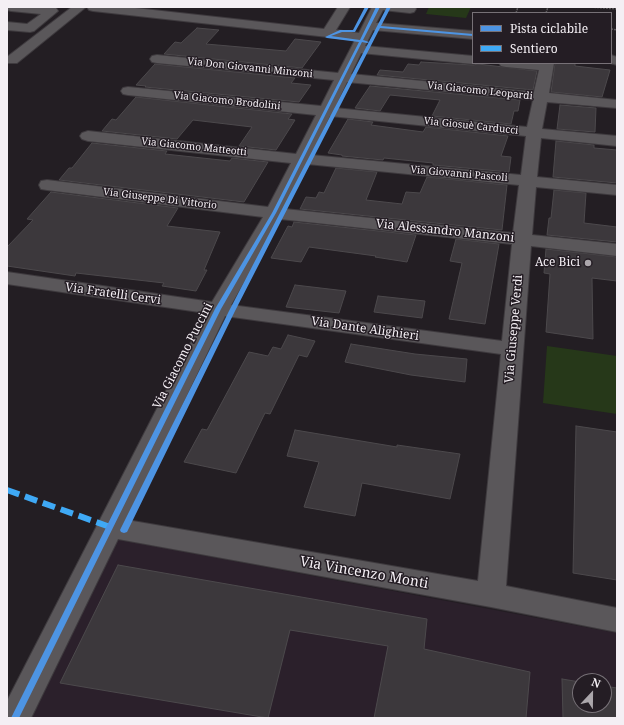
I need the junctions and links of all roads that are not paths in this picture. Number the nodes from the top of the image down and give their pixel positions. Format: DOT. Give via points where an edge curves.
graph roads {
  1 [pos="11,7"];
  2 [pos="80,7"];
  3 [pos="93,7"];
  4 [pos="344,7"];
  5 [pos="385,7"];
  6 [pos="410,9"];
  7 [pos="7,26"];
  8 [pos="367,30"];
  9 [pos="46,34"];
  10 [pos="328,34"];
  11 [pos="10,35"];
  12 [pos="472,35"];
  13 [pos="157,59"];
  14 [pos="12,60"];
  15 [pos="472,60"];
  16 [pos="526,64"];
  17 [pos="546,65"];
  18 [pos="342,77"];
  19 [pos="128,91"];
  20 [pos="540,97"];
  21 [pos="617,104"];
  22 [pos="326,111"];
  23 [pos="534,132"];
  24 [pos="88,136"];
  25 [pos="617,140"];
  26 [pos="301,159"];
  27 [pos="529,181"];
  28 [pos="47,185"];
  29 [pos="617,190"];
  30 [pos="274,213"];
  31 [pos="522,239"];
  32 [pos="617,250"];
  33 [pos="7,278"];
  34 [pos="218,309"];
  35 [pos="512,349"];
  36 [pos="110,527"];
  37 [pos="491,595"];
  38 [pos="617,620"];
  39 [pos="15,718"];
  1 -- 7 [label="street" via="52,11 30,28"];
  2 -- 9 [label="street"];
  3 -- 10 [label="street"];
  4 -- 10 [label="street"];
  5 -- 6 [label="street"];
  8 -- 10 [label="street"];
  8 -- 12 [label="street"];
  8 -- 15 [label="street"];
  8 -- 18 [label="street, Via Giacomo Puccini"];
  9 -- 11 [label="street"];
  9 -- 14 [label="street"];
  13 -- 18 [label="street, Via Don Giovanni Minzoni"];
  16 -- 17 [label="street"];
  17 -- 20 [label="street, Via Giuseppe Verdi"];
  18 -- 20 [label="street, Via Giacomo Leopardi"];
  18 -- 22 [label="street, Via Giacomo Puccini"];
  19 -- 22 [label="street, Via Giacomo Brodolini"];
  20 -- 21 [label="street, Via Giacomo Leopardi"];
  20 -- 23 [label="street, Via Giuseppe Verdi"];
  22 -- 23 [label="street, Via Giosuè Carducci"];
  22 -- 26 [label="street, Via Giacomo Puccini"];
  23 -- 25 [label="street, Via Giosuè Carducci"];
  23 -- 27 [label="street, Via Giuseppe Verdi"];
  24 -- 26 [label="street, Via Giacomo Matteotti"];
  26 -- 27 [label="street, Via Giovanni Pascoli"];
  26 -- 30 [label="street, Via Giacomo Puccini"];
  27 -- 29 [label="street, Via Giovanni Pascoli"];
  27 -- 31 [label="street, Via Giuseppe Verdi"];
  28 -- 30 [label="street, Via Giuseppe Di Vittorio"];
  30 -- 31 [label="street, Via Alessandro Manzoni"];
  30 -- 34 [label="street, Via Giacomo Puccini"];
  31 -- 32 [label="street, Via Alessandro Manzoni"];
  31 -- 35 [label="street, Via Giuseppe Verdi"];
  33 -- 34 [label="street, Via Fratelli Cervi"];
  34 -- 35 [label="street, Via Dante Alighieri"];
  34 -- 36 [label="street, Via Giacomo Puccini"];
  35 -- 37 [label="street, Via Giuseppe Verdi"];
  36 -- 37 [label="street, Via Vincenzo Monti"];
  36 -- 39 [label="street, Via Giacomo Puccini"];
  37 -- 38 [label="street, Via Vincenzo Monti"];
}
